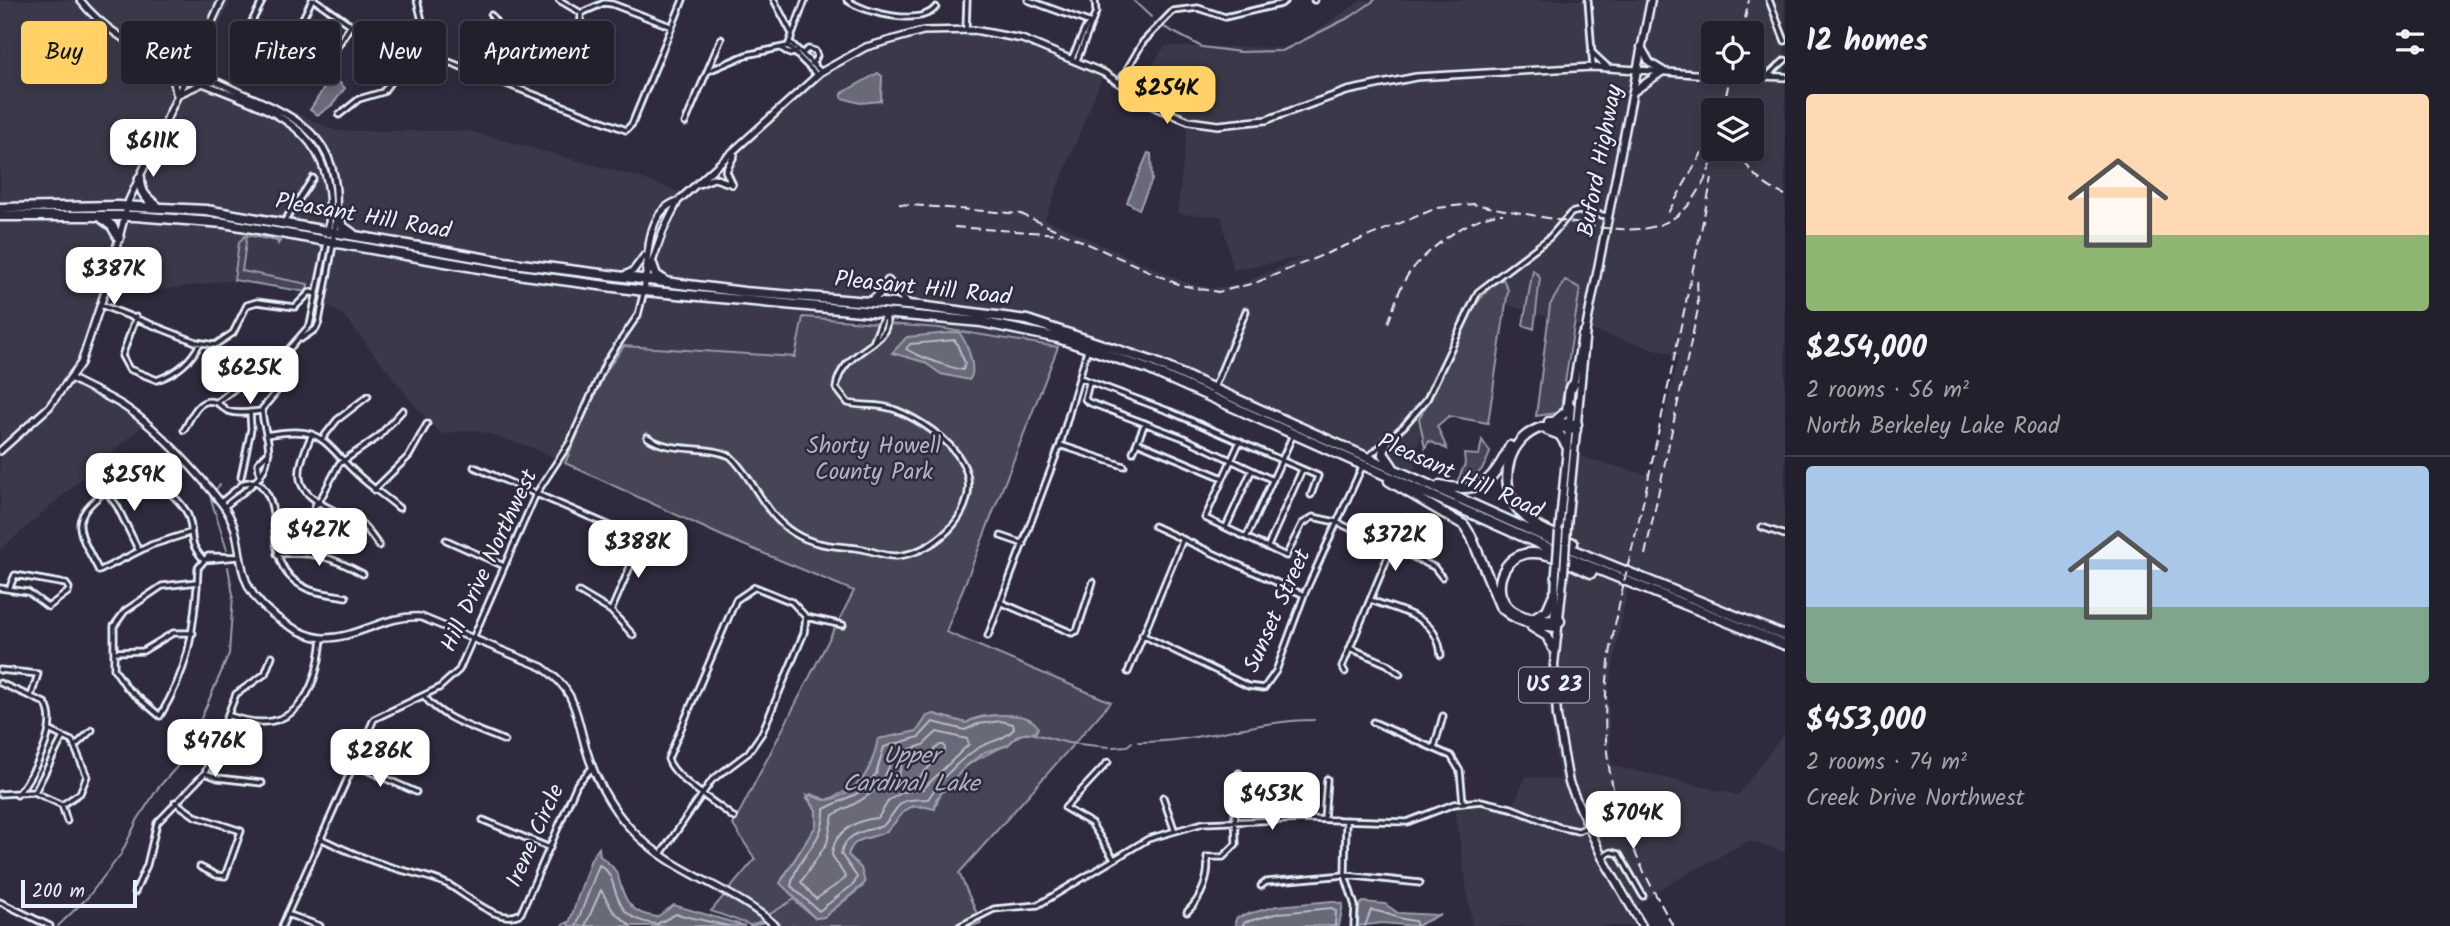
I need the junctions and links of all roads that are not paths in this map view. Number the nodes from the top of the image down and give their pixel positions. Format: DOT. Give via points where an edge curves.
graph roads {
  1 [pos="80,0"];
  2 [pos="222,0"];
  3 [pos="263,0"];
  4 [pos="313,0"];
  5 [pos="416,0"];
  6 [pos="559,0"];
  7 [pos="683,0"];
  8 [pos="774,0"];
  9 [pos="805,0"];
  10 [pos="847,0"];
  11 [pos="967,0"];
  12 [pos="1028,0"];
  13 [pos="1095,0"];
  14 [pos="1286,0"];
  15 [pos="1588,0"];
  16 [pos="1651,0"];
  17 [pos="1769,0"];
  18 [pos="936,7"];
  19 [pos="581,13"];
  20 [pos="491,15"];
  21 [pos="212,21"];
  22 [pos="252,21"];
  23 [pos="302,21"];
  24 [pos="422,21"];
  25 [pos="495,21"];
  26 [pos="581,21"];
  27 [pos="1091,23"];
  28 [pos="671,26"];
  29 [pos="966,29"];
  30 [pos="1086,33"];
  31 [pos="791,34"];
  32 [pos="121,37"];
  33 [pos="721,39"];
  34 [pos="1080,40"];
  35 [pos="1785,41"];
  36 [pos="340,42"];
  37 [pos="1085,42"];
  38 [pos="789,44"];
  39 [pos="1641,47"];
  40 [pos="781,48"];
  41 [pos="796,52"];
  42 [pos="1592,53"];
  43 [pos="802,55"];
  44 [pos="1075,59"];
  45 [pos="1785,60"];
  46 [pos="812,64"];
  47 [pos="1593,67"];
  48 [pos="1609,68"];
  49 [pos="1637,69"];
  50 [pos="706,71"];
  51 [pos="1662,71"];
  52 [pos="819,73"];
  53 [pos="1701,74"];
  54 [pos="1764,76"];
  55 [pos="1764,77"];
  56 [pos="1785,77"];
  57 [pos="1119,83"];
  58 [pos="175,84"];
  59 [pos="182,84"];
  60 [pos="196,84"];
  61 [pos="212,84"];
  62 [pos="214,84"];
  63 [pos="389,84"];
  64 [pos="501,84"];
  65 [pos="1632,94"];
  66 [pos="176,95"];
  67 [pos="338,115"];
  68 [pos="685,123"];
  69 [pos="737,150"];
  70 [pos="139,178"];
  71 [pos="313,178"];
  72 [pos="696,185"];
  73 [pos="678,201"];
  74 [pos="158,206"];
  75 [pos="0,208"];
  76 [pos="125,211"];
  77 [pos="338,215"];
  78 [pos="0,216"];
  79 [pos="99,216"];
  80 [pos="1608,216"];
  81 [pos="284,222"];
  82 [pos="332,231"];
  83 [pos="358,237"];
  84 [pos="119,238"];
  85 [pos="330,242"];
  86 [pos="645,254"];
  87 [pos="652,264"];
  88 [pos="621,276"];
  89 [pos="646,279"];
  90 [pos="667,282"];
  91 [pos="644,291"];
  92 [pos="316,294"];
  93 [pos="869,302"];
  94 [pos="101,305"];
  95 [pos="909,305"];
  96 [pos="1246,311"];
  97 [pos="885,312"];
  98 [pos="136,317"];
  99 [pos="1586,329"];
  100 [pos="296,342"];
  101 [pos="200,343"];
  102 [pos="1089,343"];
  103 [pos="277,356"];
  104 [pos="1080,378"];
  105 [pos="72,379"];
  106 [pos="1090,382"];
  107 [pos="1574,384"];
  108 [pos="1214,388"];
  109 [pos="368,397"];
  110 [pos="217,402"];
  111 [pos="402,410"];
  112 [pos="262,411"];
  113 [pos="250,412"];
  114 [pos="1555,421"];
  115 [pos="1144,423"];
  116 [pos="427,424"];
  117 [pos="1573,427"];
  118 [pos="184,430"];
  119 [pos="1294,433"];
  120 [pos="266,435"];
  121 [pos="312,435"];
  122 [pos="647,438"];
  123 [pos="321,439"];
  124 [pos="1387,440"];
  125 [pos="1240,441"];
  126 [pos="1137,442"];
  127 [pos="1060,444"];
  128 [pos="1567,446"];
  129 [pos="0,451"];
  130 [pos="269,452"];
  131 [pos="1133,452"];
  132 [pos="344,460"];
  133 [pos="1232,460"];
  134 [pos="1282,460"];
  135 [pos="1365,461"];
  136 [pos="1508,465"];
  137 [pos="1124,466"];
  138 [pos="474,467"];
  139 [pos="1252,470"];
  140 [pos="1302,470"];
  141 [pos="1397,470"];
  142 [pos="241,477"];
  143 [pos="1223,478"];
  144 [pos="258,479"];
  145 [pos="1273,480"];
  146 [pos="1419,480"];
  147 [pos="247,482"];
  148 [pos="251,489"];
  149 [pos="374,490"];
  150 [pos="106,491"];
  151 [pos="536,494"];
  152 [pos="1311,495"];
  153 [pos="317,503"];
  154 [pos="223,505"];
  155 [pos="399,508"];
  156 [pos="1408,518"];
  157 [pos="1336,522"];
  158 [pos="1563,525"];
  159 [pos="1154,526"];
  160 [pos="1226,527"];
  161 [pos="1762,527"];
  162 [pos="189,533"];
  163 [pos="1785,535"];
  164 [pos="1001,536"];
  165 [pos="1247,536"];
  166 [pos="1183,538"];
  167 [pos="642,539"];
  168 [pos="446,540"];
  169 [pos="1024,544"];
  170 [pos="379,546"];
  171 [pos="1268,546"];
  172 [pos="1392,547"];
  173 [pos="666,550"];
  174 [pos="139,551"];
  175 [pos="301,552"];
  176 [pos="1479,552"];
  177 [pos="277,554"];
  178 [pos="238,557"];
  179 [pos="204,561"];
  180 [pos="504,566"];
  181 [pos="1560,572"];
  182 [pos="363,574"];
  183 [pos="1443,577"];
  184 [pos="1644,580"];
  185 [pos="197,582"];
  186 [pos="1093,582"];
  187 [pos="0,589"];
  188 [pos="9,589"];
  189 [pos="579,592"];
  190 [pos="1554,594"];
  191 [pos="1304,595"];
  192 [pos="1660,596"];
  193 [pos="346,597"];
  194 [pos="1371,600"];
  195 [pos="1000,602"];
  196 [pos="611,611"];
  197 [pos="806,617"];
  198 [pos="1534,618"];
  199 [pos="1556,623"];
  200 [pos="842,625"];
  201 [pos="193,633"];
  202 [pos="634,635"];
  203 [pos="1142,635"];
  204 [pos="988,636"];
  205 [pos="1785,636"];
  206 [pos="474,637"];
  207 [pos="322,638"];
  208 [pos="1785,645"];
  209 [pos="1350,648"];
  210 [pos="1553,648"];
  211 [pos="114,652"];
  212 [pos="1441,655"];
  213 [pos="272,656"];
  214 [pos="0,670"];
  215 [pos="1128,672"];
  216 [pos="1345,672"];
  217 [pos="1400,674"];
  218 [pos="0,683"];
  219 [pos="31,696"];
  220 [pos="424,696"];
  221 [pos="229,716"];
  222 [pos="1443,716"];
  223 [pos="1373,722"];
  224 [pos="92,730"];
  225 [pos="51,731"];
  226 [pos="63,737"];
  227 [pos="505,741"];
  228 [pos="76,745"];
  229 [pos="1434,748"];
  230 [pos="1108,762"];
  231 [pos="353,764"];
  232 [pos="592,767"];
  233 [pos="205,773"];
  234 [pos="1239,773"];
  235 [pos="1327,779"];
  236 [pos="262,783"];
  237 [pos="34,792"];
  238 [pos="416,792"];
  239 [pos="702,792"];
  240 [pos="0,794"];
  241 [pos="17,795"];
  242 [pos="1163,797"];
  243 [pos="175,802"];
  244 [pos="1463,802"];
  245 [pos="62,806"];
  246 [pos="734,818"];
  247 [pos="1324,819"];
  248 [pos="483,820"];
  249 [pos="1346,820"];
  250 [pos="67,821"];
  251 [pos="1236,821"];
  252 [pos="1587,827"];
  253 [pos="1174,830"];
  254 [pos="320,838"];
  255 [pos="550,848"];
  256 [pos="661,854"];
  257 [pos="1601,857"];
  258 [pos="1114,859"];
  259 [pos="200,867"];
  260 [pos="1345,875"];
  261 [pos="1420,883"];
  262 [pos="1261,886"];
  263 [pos="135,892"];
  264 [pos="1643,896"];
  265 [pos="0,902"];
  266 [pos="1187,912"];
  267 [pos="287,914"];
  268 [pos="50,926"];
  269 [pos="282,926"];
  270 [pos="320,926"];
  271 [pos="776,926"];
  272 [pos="960,926"];
  273 [pos="1354,926"];
  274 [pos="1642,926"];
  1 -- 32 [label="street"];
  2 -- 21 [label="street"];
  3 -- 22 [label="street"];
  4 -- 23 [label="street"];
  4 -- 36 [label="street" via="351,25"];
  5 -- 24 [label="street"];
  6 -- 19 [label="street"];
  7 -- 28 [label="street"];
  8 -- 31 [label="street"];
  9 -- 31 [label="street"];
  10 -- 18 [label="street" via="881,16 922,15"];
  11 -- 29 [label="street"];
  12 -- 27 [label="street"];
  13 -- 27 [label="street"];
  14 -- 57 [label="street" via="1225,17 1198,8 1173,11 1143,42"];
  15 -- 42 [label="street"];
  16 -- 39 [label="main road, Buford Highway / US 23"];
  17 -- 35 [label="street"];
  19 -- 26 [label="street"];
  19 -- 28 [label="street" via="612,4"];
  20 -- 25 [label="street"];
  27 -- 30 [label="street"];
  28 -- 64 [label="street" via="626,130"];
  29 -- 44 [label="street" via="1022,39"];
  29 -- 52 [label="street" via="923,31 884,40"];
  30 -- 34 [label="street"];
  30 -- 37 [label="street"];
  31 -- 38 [label="street"];
  33 -- 50 [label="street"];
  34 -- 37 [label="street"];
  34 -- 44 [label="street"];
  37 -- 44 [label="street"];
  38 -- 40 [label="street"];
  38 -- 41 [label="street"];
  38 -- 43 [label="street"];
  39 -- 49 [label="main road, Buford Highway / US 23"];
  39 -- 51 [label="main road" via="1650,63"];
  40 -- 41 [label="street"];
  40 -- 50 [label="street" via="746,55"];
  41 -- 43 [label="street"];
  42 -- 47 [label="street"];
  42 -- 48 [label="street"];
  43 -- 46 [label="street"];
  43 -- 46 [label="street" via="808,49 815,51"];
  44 -- 57 [label="street"];
  45 -- 54 [label="street"];
  46 -- 52 [label="street"];
  47 -- 48 [label="street"];
  47 -- 57 [label="street" via="1405,78 1235,126 1189,121"];
  48 -- 49 [label="street"];
  49 -- 51 [label="street"];
  49 -- 65 [label="main road, Buford Highway / US 23"];
  50 -- 68 [label="street"];
  51 -- 53 [label="street, bridge"];
  51 -- 65 [label="main road"];
  52 -- 69 [label="street"];
  55 -- 56 [label="street"];
  58 -- 66 [label="street"];
  59 -- 66 [label="street"];
  60 -- 66 [label="street"];
  61 -- 82 [label="street" via="284,118 309,140 329,183"];
  62 -- 77 [label="street" via="278,108 315,137 337,182"];
  63 -- 67 [label="street" via="383,92 359,99"];
  65 -- 80 [label="main road, Buford Highway / US 23"];
  66 -- 70 [label="street"];
  69 -- 72 [label="street"];
  69 -- 72 [label="street" via="726,171 732,184 715,178"];
  70 -- 74 [label="highway" via="144,196"];
  70 -- 76 [label="street"];
  71 -- 81 [label="street"];
  72 -- 73 [label="street"];
  73 -- 86 [label="street" via="661,216"];
  73 -- 87 [label="street"];
  74 -- 76 [label="highway, Pleasant Hill Road"];
  74 -- 81 [label="highway, Pleasant Hill Road"];
  75 -- 76 [label="highway, Pleasant Hill Road"];
  76 -- 79 [label="highway, Pleasant Hill Road"];
  76 -- 84 [label="street"];
  76 -- 85 [label="highway, Pleasant Hill Road"];
  77 -- 82 [label="street"];
  77 -- 83 [label="highway" via="342,226"];
  78 -- 79 [label="highway, Pleasant Hill Road"];
  79 -- 84 [label="highway"];
  80 -- 99 [label="main road, Buford Highway / US 23"];
  80 -- 124 [label="street" via="1571,213 1549,238 1478,292 1427,399"];
  81 -- 82 [label="highway, Pleasant Hill Road"];
  82 -- 83 [label="highway, Pleasant Hill Road"];
  82 -- 85 [label="street"];
  83 -- 88 [label="highway, Pleasant Hill Road"];
  84 -- 94 [label="street"];
  85 -- 91 [label="highway, Pleasant Hill Road"];
  85 -- 92 [label="street"];
  85 -- 100 [label="street" via="319,322"];
  86 -- 88 [label="street" via="633,271"];
  86 -- 89 [label="street"];
  87 -- 89 [label="street"];
  87 -- 90 [label="highway" via="656,275"];
  88 -- 89 [label="highway, Pleasant Hill Road"];
  89 -- 90 [label="highway, Pleasant Hill Road"];
  89 -- 91 [label="street"];
  90 -- 93 [label="highway, Pleasant Hill Road"];
  91 -- 97 [label="highway, Pleasant Hill Road"];
  91 -- 151 [label="street, Hill Drive Northwest" via="638,314 606,362 570,442"];
  92 -- 100 [label="street" via="310,324"];
  92 -- 101 [label="street" via="310,292 295,307 253,303 242,311 233,333 219,344"];
  93 -- 95 [label="highway, Pleasant Hill Road"];
  93 -- 95 [label="main road" via="888,281"];
  94 -- 98 [label="street"];
  94 -- 105 [label="street"];
  95 -- 102 [label="highway, Pleasant Hill Road" via="1027,320"];
  96 -- 108 [label="street"];
  97 -- 102 [label="highway, Pleasant Hill Road" via="981,322"];
  97 -- 122 [label="street" via="884,335 859,350 842,369 837,381 839,394 848,403 880,405 903,413 953,449 967,477 966,501 958,519 923,549 888,555 802,537 770,512 730,456 661,445"];
  98 -- 101 [label="street"];
  98 -- 101 [label="street" via="122,356 124,364 139,373 157,380 168,376 193,358"];
  99 -- 107 [label="main road, Buford Highway / US 23"];
  99 -- 117 [label="main road, Buford Highway / US 23"];
  100 -- 112 [label="street" via="287,355 282,384"];
  102 -- 104 [label="street"];
  102 -- 108 [label="highway, Pleasant Hill Road"];
  102 -- 119 [label="highway, Pleasant Hill Road"];
  103 -- 110 [label="street"];
  104 -- 106 [label="street"];
  104 -- 127 [label="street"];
  105 -- 129 [label="street" via="44,412"];
  105 -- 154 [label="street" via="142,419"];
  106 -- 115 [label="street" via="1088,402"];
  106 -- 125 [label="street"];
  107 -- 114 [label="highway" via="1567,411"];
  107 -- 117 [label="main road, Buford Highway / US 23"];
  108 -- 135 [label="highway, Pleasant Hill Road"];
  109 -- 123 [label="street" via="337,420"];
  110 -- 113 [label="street" via="225,410"];
  110 -- 118 [label="street" via="198,405"];
  111 -- 132 [label="street" via="378,437"];
  112 -- 113 [label="street"];
  112 -- 120 [label="street"];
  113 -- 142 [label="street"];
  114 -- 117 [label="highway"];
  114 -- 146 [label="highway" via="1519,435 1495,475 1481,485 1461,489"];
  115 -- 126 [label="street"];
  115 -- 133 [label="street"];
  116 -- 149 [label="street" via="409,456"];
  117 -- 128 [label="main road, Buford Highway / US 23"];
  117 -- 136 [label="highway" via="1552,426 1529,433 1513,449"];
  117 -- 158 [label="main road, Buford Highway / US 23"];
  119 -- 134 [label="street"];
  119 -- 135 [label="highway, Pleasant Hill Road"];
  120 -- 121 [label="street" via="291,430"];
  120 -- 130 [label="street"];
  121 -- 123 [label="street"];
  121 -- 153 [label="street" via="298,477 302,490"];
  123 -- 132 [label="street"];
  124 -- 135 [label="street"];
  124 -- 141 [label="highway" via="1383,453"];
  125 -- 133 [label="street"];
  125 -- 134 [label="street"];
  126 -- 131 [label="street"];
  126 -- 143 [label="street"];
  127 -- 137 [label="street"];
  127 -- 169 [label="street"];
  128 -- 136 [label="highway" via="1556,432 1541,430 1523,441"];
  128 -- 158 [label="main road, Buford Highway / US 23"];
  130 -- 144 [label="street"];
  130 -- 144 [label="street" via="258,463"];
  132 -- 149 [label="street"];
  132 -- 153 [label="street"];
  133 -- 139 [label="street"];
  133 -- 143 [label="street"];
  134 -- 140 [label="street"];
  134 -- 145 [label="street"];
  135 -- 141 [label="highway, Pleasant Hill Road"];
  135 -- 157 [label="street, Sunset Street"];
  135 -- 176 [label="highway" via="1452,516"];
  135 -- 192 [label="highway, Pleasant Hill Road"];
  136 -- 184 [label="highway" via="1509,490 1526,517"];
  138 -- 151 [label="street"];
  139 -- 145 [label="street"];
  139 -- 160 [label="street"];
  140 -- 152 [label="street" via="1318,477"];
  140 -- 171 [label="street"];
  141 -- 146 [label="highway, Pleasant Hill Road"];
  143 -- 160 [label="street" via="1205,518"];
  144 -- 147 [label="street"];
  144 -- 148 [label="street"];
  144 -- 177 [label="street" via="270,502"];
  145 -- 165 [label="street"];
  146 -- 184 [label="highway, Pleasant Hill Road"];
  147 -- 148 [label="street"];
  147 -- 154 [label="street"];
  148 -- 154 [label="street"];
  149 -- 155 [label="street"];
  150 -- 162 [label="street" via="140,468 183,508"];
  150 -- 174 [label="street"];
  150 -- 174 [label="street" via="83,513 79,524 99,571"];
  151 -- 167 [label="street"];
  151 -- 180 [label="street, Hill Drive Northwest"];
  153 -- 170 [label="street" via="361,524"];
  153 -- 175 [label="street"];
  154 -- 178 [label="street" via="236,536"];
  156 -- 172 [label="street" via="1406,529"];
  157 -- 171 [label="street" via="1309,519 1286,556"];
  157 -- 172 [label="street"];
  157 -- 191 [label="street, Sunset Street"];
  158 -- 181 [label="main road, Buford Highway / US 23, bridge"];
  159 -- 166 [label="street"];
  160 -- 165 [label="street"];
  161 -- 163 [label="street"];
  162 -- 174 [label="street"];
  162 -- 179 [label="street"];
  164 -- 169 [label="street"];
  165 -- 171 [label="street"];
  166 -- 191 [label="street"];
  166 -- 203 [label="street"];
  167 -- 173 [label="street"];
  167 -- 196 [label="street"];
  168 -- 180 [label="street"];
  169 -- 195 [label="street"];
  172 -- 183 [label="street" via="1434,567"];
  172 -- 194 [label="street"];
  175 -- 177 [label="street"];
  175 -- 182 [label="street" via="334,558"];
  176 -- 199 [label="highway" via="1496,599 1508,615 1518,621"];
  176 -- 210 [label="highway" via="1484,580 1500,614 1517,625 1543,632"];
  177 -- 193 [label="street" via="290,578 309,590"];
  178 -- 179 [label="street" via="208,556"];
  178 -- 207 [label="street" via="245,583 256,599 288,626"];
  179 -- 185 [label="street"];
  180 -- 206 [label="street, Hill Drive Northwest"];
  181 -- 190 [label="main road, Buford Highway / US 23"];
  181 -- 199 [label="main road, Buford Highway / US 23"];
  184 -- 205 [label="highway, Pleasant Hill Road"];
  185 -- 201 [label="street"];
  185 -- 211 [label="street" via="162,586 125,611 114,626"];
  186 -- 195 [label="street" via="1077,631 1072,634"];
  187 -- 188 [label="street"];
  188 -- 188 [label="street" via="35,595 48,607 69,588 15,575"];
  189 -- 196 [label="street"];
  190 -- 198 [label="highway" via="1547,610"];
  190 -- 199 [label="main road, Buford Highway / US 23"];
  191 -- 203 [label="street, Sunset Street" via="1276,671 1264,688 1248,686"];
  192 -- 198 [label="highway" via="1536,552 1523,554 1506,565 1499,579 1500,592 1508,608"];
  192 -- 208 [label="highway, Pleasant Hill Road"];
  194 -- 209 [label="street"];
  194 -- 212 [label="street" via="1429,624 1439,640"];
  195 -- 204 [label="street"];
  196 -- 202 [label="street"];
  197 -- 200 [label="street"];
  197 -- 239 [label="street" via="804,633 762,733 748,753"];
  197 -- 239 [label="street" via="792,602 755,587 736,600 668,759 677,774"];
  198 -- 199 [label="highway"];
  199 -- 210 [label="main road, Buford Highway / US 23"];
  201 -- 211 [label="street" via="173,633 143,651"];
  201 -- 211 [label="street" via="186,667 160,716 120,679 114,669"];
  203 -- 215 [label="street"];
  206 -- 207 [label="street" via="421,617 405,616"];
  206 -- 220 [label="street, Hill Drive Northwest" via="453,678"];
  206 -- 232 [label="street" via="542,667 560,680 576,706"];
  207 -- 221 [label="street" via="315,673 298,709 268,722"];
  209 -- 216 [label="street" via="1342,667"];
  209 -- 217 [label="street"];
  210 -- 252 [label="main road, Buford Highway / US 23" via="1569,783"];
  213 -- 221 [label="street" via="265,674 240,689"];
  214 -- 219 [label="street" via="38,674"];
  218 -- 219 [label="street"];
  219 -- 225 [label="street" via="48,705"];
  220 -- 227 [label="street" via="445,715"];
  220 -- 231 [label="street, Hill Drive Northwest" via="374,719"];
  221 -- 233 [label="street"];
  222 -- 229 [label="street"];
  223 -- 229 [label="street"];
  224 -- 228 [label="street"];
  225 -- 226 [label="street"];
  225 -- 241 [label="street"];
  226 -- 228 [label="street"];
  226 -- 237 [label="street"];
  228 -- 245 [label="street" via="87,782"];
  229 -- 244 [label="street" via="1458,765"];
  230 -- 258 [label="street" via="1065,808 1091,823"];
  231 -- 238 [label="street"];
  231 -- 254 [label="street, Hill Drive Northwest"];
  232 -- 255 [label="street, Irene Circle" via="578,784"];
  232 -- 256 [label="street" via="630,828"];
  233 -- 236 [label="street"];
  233 -- 243 [label="street"];
  234 -- 251 [label="street" via="1234,780"];
  235 -- 247 [label="street"];
  237 -- 241 [label="street"];
  237 -- 245 [label="street"];
  239 -- 246 [label="street"];
  239 -- 256 [label="street"];
  240 -- 241 [label="street"];
  242 -- 253 [label="street"];
  243 -- 259 [label="street" via="195,816 241,831 225,876"];
  243 -- 263 [label="street" via="157,823"];
  244 -- 249 [label="street" via="1407,822"];
  244 -- 252 [label="street" via="1487,802 1578,831"];
  245 -- 250 [label="street"];
  247 -- 249 [label="street"];
  247 -- 251 [label="street"];
  248 -- 255 [label="street"];
  249 -- 260 [label="street"];
  251 -- 253 [label="street"];
  251 -- 266 [label="street" via="1236,844 1223,857 1207,857 1207,878"];
  252 -- 257 [label="main road, Buford Highway / US 23"];
  253 -- 258 [label="street"];
  254 -- 255 [label="street, Irene Circle" via="388,866 440,880 506,918 521,913"];
  254 -- 267 [label="street, Hill Drive Northwest"];
  256 -- 271 [label="street" via="745,902"];
  257 -- 264 [label="street" via="1619,854"];
  257 -- 274 [label="main road, Buford Highway / US 23"];
  258 -- 272 [label="street" via="1038,905 994,909"];
  260 -- 261 [label="street"];
  260 -- 262 [label="street"];
  260 -- 273 [label="street" via="1355,906"];
  265 -- 268 [label="street"];
  267 -- 269 [label="street, Hill Drive Northwest"];
  267 -- 270 [label="street"];
}
